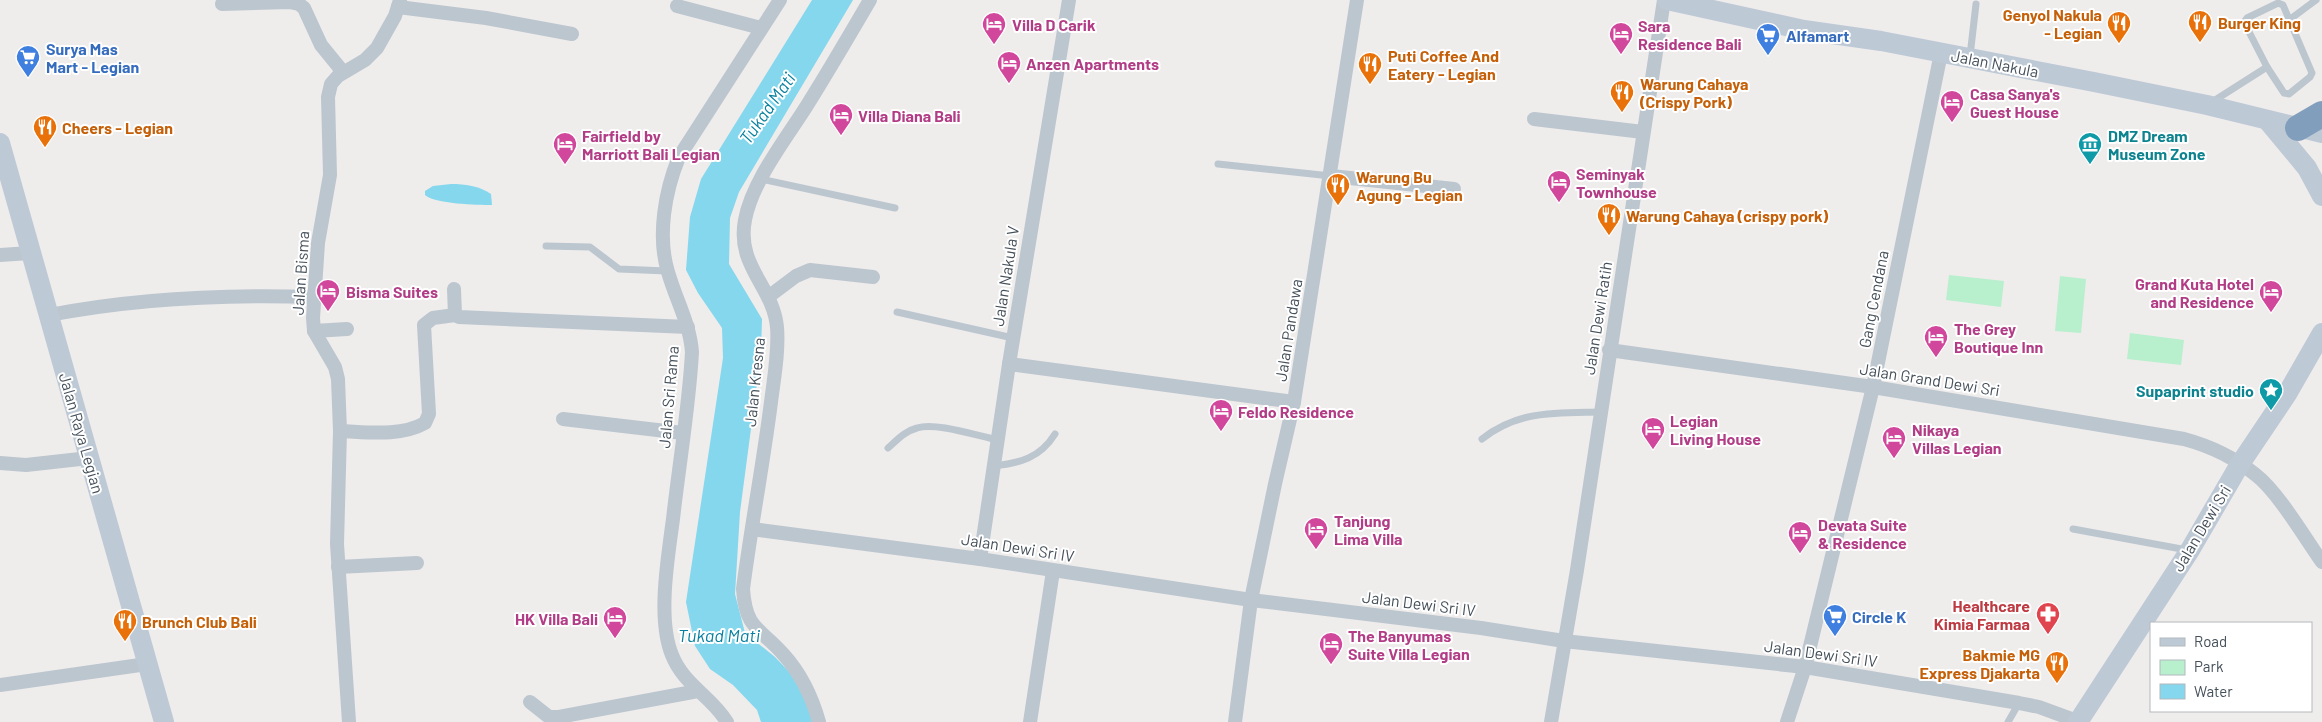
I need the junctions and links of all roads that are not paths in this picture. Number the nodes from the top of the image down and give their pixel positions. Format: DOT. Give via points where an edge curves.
graph roads {
  1 [pos="780,0"];
  2 [pos="870,0"];
  3 [pos="1070,0"];
  4 [pos="1357,0"];
  5 [pos="1666,0"];
  6 [pos="2316,0"];
  7 [pos="399,3"];
  8 [pos="222,4"];
  9 [pos="1976,4"];
  10 [pos="677,6"];
  11 [pos="2289,20"];
  12 [pos="761,28"];
  13 [pos="572,34"];
  14 [pos="1940,53"];
  15 [pos="1970,59"];
  16 [pos="2267,67"];
  17 [pos="343,72"];
  18 [pos="2207,105"];
  19 [pos="2322,114"];
  20 [pos="1534,119"];
  21 [pos="2268,121"];
  22 [pos="2310,130"];
  23 [pos="1643,132"];
  24 [pos="0,144"];
  25 [pos="1218,164"];
  26 [pos="1331,176"];
  27 [pos="761,180"];
  28 [pos="1454,189"];
  29 [pos="2322,196"];
  30 [pos="895,208"];
  31 [pos="546,246"];
  32 [pos="30,253"];
  33 [pos="0,256"];
  34 [pos="667,271"];
  35 [pos="873,277"];
  36 [pos="454,289"];
  37 [pos="314,297"];
  38 [pos="768,297"];
  39 [pos="897,312"];
  40 [pos="49,315"];
  41 [pos="455,315"];
  42 [pos="688,326"];
  43 [pos="347,329"];
  44 [pos="314,331"];
  45 [pos="2322,333"];
  46 [pos="1013,338"];
  47 [pos="1609,350"];
  48 [pos="1009,364"];
  49 [pos="1873,387"];
  50 [pos="1294,402"];
  51 [pos="1600,412"];
  52 [pos="563,419"];
  53 [pos="340,431"];
  54 [pos="683,433"];
  55 [pos="1055,434"];
  56 [pos="1482,439"];
  57 [pos="998,440"];
  58 [pos="888,448"];
  59 [pos="89,458"];
  60 [pos="0,463"];
  61 [pos="2240,464"];
  62 [pos="994,466"];
  63 [pos="752,529"];
  64 [pos="2073,529"];
  65 [pos="2190,550"];
  66 [pos="980,559"];
  67 [pos="2322,562"];
  68 [pos="417,563"];
  69 [pos="338,567"];
  70 [pos="1053,570"];
  71 [pos="1251,600"];
  72 [pos="1564,641"];
  73 [pos="147,664"];
  74 [pos="1805,667"];
  75 [pos="0,685"];
  76 [pos="698,691"];
  77 [pos="530,702"];
  78 [pos="2019,703"];
  79 [pos="164,722"];
  80 [pos="350,722"];
  81 [pos="727,722"];
  82 [pos="820,722"];
  83 [pos="1030,722"];
  84 [pos="1235,722"];
  85 [pos="1551,722"];
  86 [pos="1787,722"];
  87 [pos="2008,722"];
  88 [pos="2079,722"];
  1 -- 12 [label="street, Jalan Sri Rama"];
  2 -- 27 [label="street, Jalan Kresna"];
  3 -- 46 [label="street, Jalan Nakula V"];
  4 -- 26 [label="street, Jalan Pandawa"];
  5 -- 14 [label="main road, Jalan Nakula" via="1804,30"];
  5 -- 23 [label="street, Jalan Dewi Ratih"];
  6 -- 11 [label="lane"];
  7 -- 13 [label="street"];
  7 -- 17 [label="street, Jalan Bisma" via="377,48"];
  8 -- 17 [label="street" via="299,4 304,8 320,45"];
  9 -- 15 [label="lane"];
  10 -- 12 [label="street"];
  11 -- 16 [label="lane" via="2283,5 2278,3 2245,20"];
  11 -- 16 [label="lane" via="2312,75 2286,94"];
  12 -- 34 [label="street, Jalan Sri Rama" via="679,157 671,177 663,231"];
  14 -- 15 [label="main road, Jalan Nakula"];
  14 -- 49 [label="street, Gang Cendana"];
  15 -- 18 [label="main road, Jalan Nakula"];
  16 -- 18 [label="lane"];
  17 -- 37 [label="street, Jalan Bisma" via="331,84 328,97 329,183 318,243"];
  18 -- 21 [label="main road, Jalan Nakula"];
  19 -- 22 [label="highway"];
  20 -- 23 [label="street"];
  21 -- 22 [label="main road, Jalan Nakula"];
  21 -- 29 [label="main road" via="2307,168"];
  23 -- 47 [label="street, Jalan Dewi Ratih"];
  24 -- 32 [label="main road, Jalan Raya Legian"];
  25 -- 26 [label="lane"];
  26 -- 28 [label="street"];
  26 -- 50 [label="street, Jalan Pandawa"];
  27 -- 30 [label="lane"];
  27 -- 38 [label="street, Jalan Kresna" via="745,219 743,236 752,271"];
  31 -- 34 [label="lane" via="590,247 619,269"];
  32 -- 33 [label="street"];
  32 -- 40 [label="main road, Jalan Raya Legian"];
  34 -- 42 [label="street, Jalan Sri Rama"];
  35 -- 38 [label="street" via="810,270 796,276"];
  36 -- 41 [label="street"];
  37 -- 40 [label="street" via="179,297"];
  37 -- 44 [label="street, Jalan Bisma"];
  38 -- 63 [label="street, Jalan Kresna" via="777,326 776,366"];
  39 -- 46 [label="lane"];
  40 -- 59 [label="main road, Jalan Raya Legian"];
  41 -- 42 [label="street"];
  41 -- 53 [label="street" via="433,318 424,325 429,414 425,424 402,431"];
  42 -- 54 [label="street, Jalan Sri Rama" via="692,352"];
  43 -- 44 [label="street"];
  44 -- 53 [label="street, Jalan Bisma" via="335,367"];
  45 -- 61 [label="main road, Jalan Dewi Sri"];
  46 -- 48 [label="street, Jalan Nakula V"];
  47 -- 49 [label="street, Jalan Grand Dewi Sri"];
  47 -- 51 [label="street, Jalan Dewi Ratih"];
  48 -- 50 [label="street"];
  48 -- 57 [label="street, Jalan Nakula V"];
  49 -- 61 [label="street, Jalan Grand Dewi Sri" via="2184,439 2205,445"];
  49 -- 74 [label="street, Gang Cendana"];
  50 -- 71 [label="street, Jalan Pandawa"];
  51 -- 56 [label="lane" via="1527,417 1500,426"];
  51 -- 72 [label="street, Jalan Dewi Ratih"];
  52 -- 54 [label="street"];
  53 -- 69 [label="street, Jalan Bisma"];
  54 -- 76 [label="street, Jalan Sri Rama" via="666,571 666,624 672,655 683,676"];
  55 -- 62 [label="lane" via="1035,456"];
  57 -- 58 [label="lane" via="918,427 903,434"];
  57 -- 62 [label="street, Jalan Nakula V"];
  59 -- 60 [label="street" via="35,465"];
  59 -- 73 [label="main road, Jalan Raya Legian"];
  61 -- 65 [label="main road, Jalan Dewi Sri"];
  61 -- 67 [label="street, Jalan Grand Dewi Sri" via="2258,476 2272,492"];
  62 -- 66 [label="street, Jalan Nakula V"];
  63 -- 66 [label="street, Jalan Dewi Sri IV"];
  63 -- 82 [label="street, Jalan Kresna" via="743,589 748,618 784,655 804,682"];
  64 -- 65 [label="lane"];
  65 -- 88 [label="main road, Jalan Dewi Sri"];
  66 -- 70 [label="street, Jalan Dewi Sri IV"];
  68 -- 69 [label="street"];
  69 -- 80 [label="street, Jalan Bisma"];
  70 -- 71 [label="street, Jalan Dewi Sri IV"];
  70 -- 83 [label="street"];
  71 -- 72 [label="street, Jalan Dewi Sri IV"];
  71 -- 84 [label="street, Jalan Pandawa"];
  72 -- 74 [label="street, Jalan Dewi Sri IV"];
  72 -- 85 [label="street, Jalan Dewi Ratih"];
  73 -- 75 [label="street"];
  73 -- 79 [label="main road, Jalan Raya Legian"];
  74 -- 78 [label="street, Jalan Dewi Sri IV"];
  74 -- 86 [label="street, Gang Cendana"];
  76 -- 77 [label="street" via="558,717 549,717"];
  76 -- 81 [label="street, Jalan Sri Rama"];
  78 -- 87 [label="lane"];
  78 -- 88 [label="street, Jalan Dewi Sri IV"];
}
